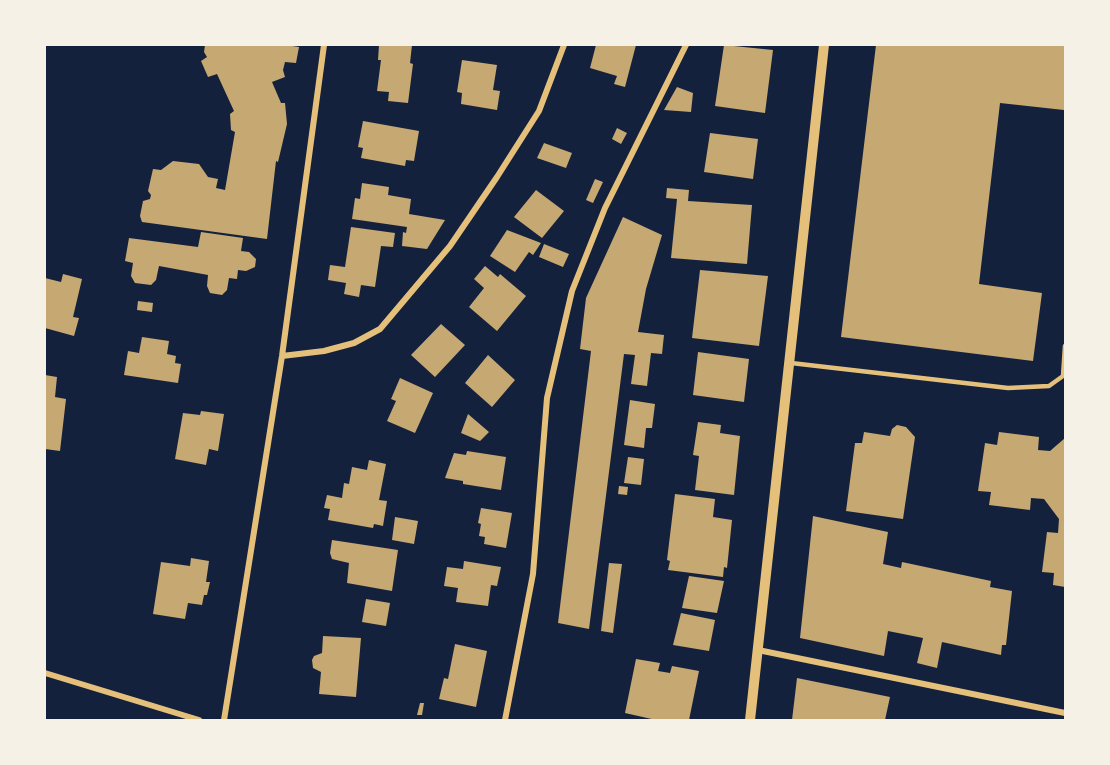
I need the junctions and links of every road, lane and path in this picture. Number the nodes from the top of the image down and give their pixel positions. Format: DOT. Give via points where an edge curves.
graph roads {
  1 [pos="324,45"];
  2 [pos="564,45"];
  3 [pos="686,45"];
  4 [pos="824,45"];
  5 [pos="1065,346"];
  6 [pos="282,356"];
  7 [pos="791,363"];
  8 [pos="758,650"];
  9 [pos="45,673"];
  10 [pos="1065,713"];
  11 [pos="199,720"];
  12 [pos="224,720"];
  13 [pos="505,720"];
  14 [pos="750,720"];
  1 -- 6 [label="street"];
  2 -- 6 [label="street" via="539,111 497,177 450,246 380,329 354,343"];
  3 -- 13 [label="street" via="605,207 572,291 547,398 533,574"];
  4 -- 7 [label="street"];
  5 -- 7 [label="lane" via="1063,376 1049,386 1008,388"];
  6 -- 12 [label="street"];
  7 -- 8 [label="street"];
  8 -- 10 [label="street"];
  8 -- 14 [label="street"];
  9 -- 11 [label="street"];
}
